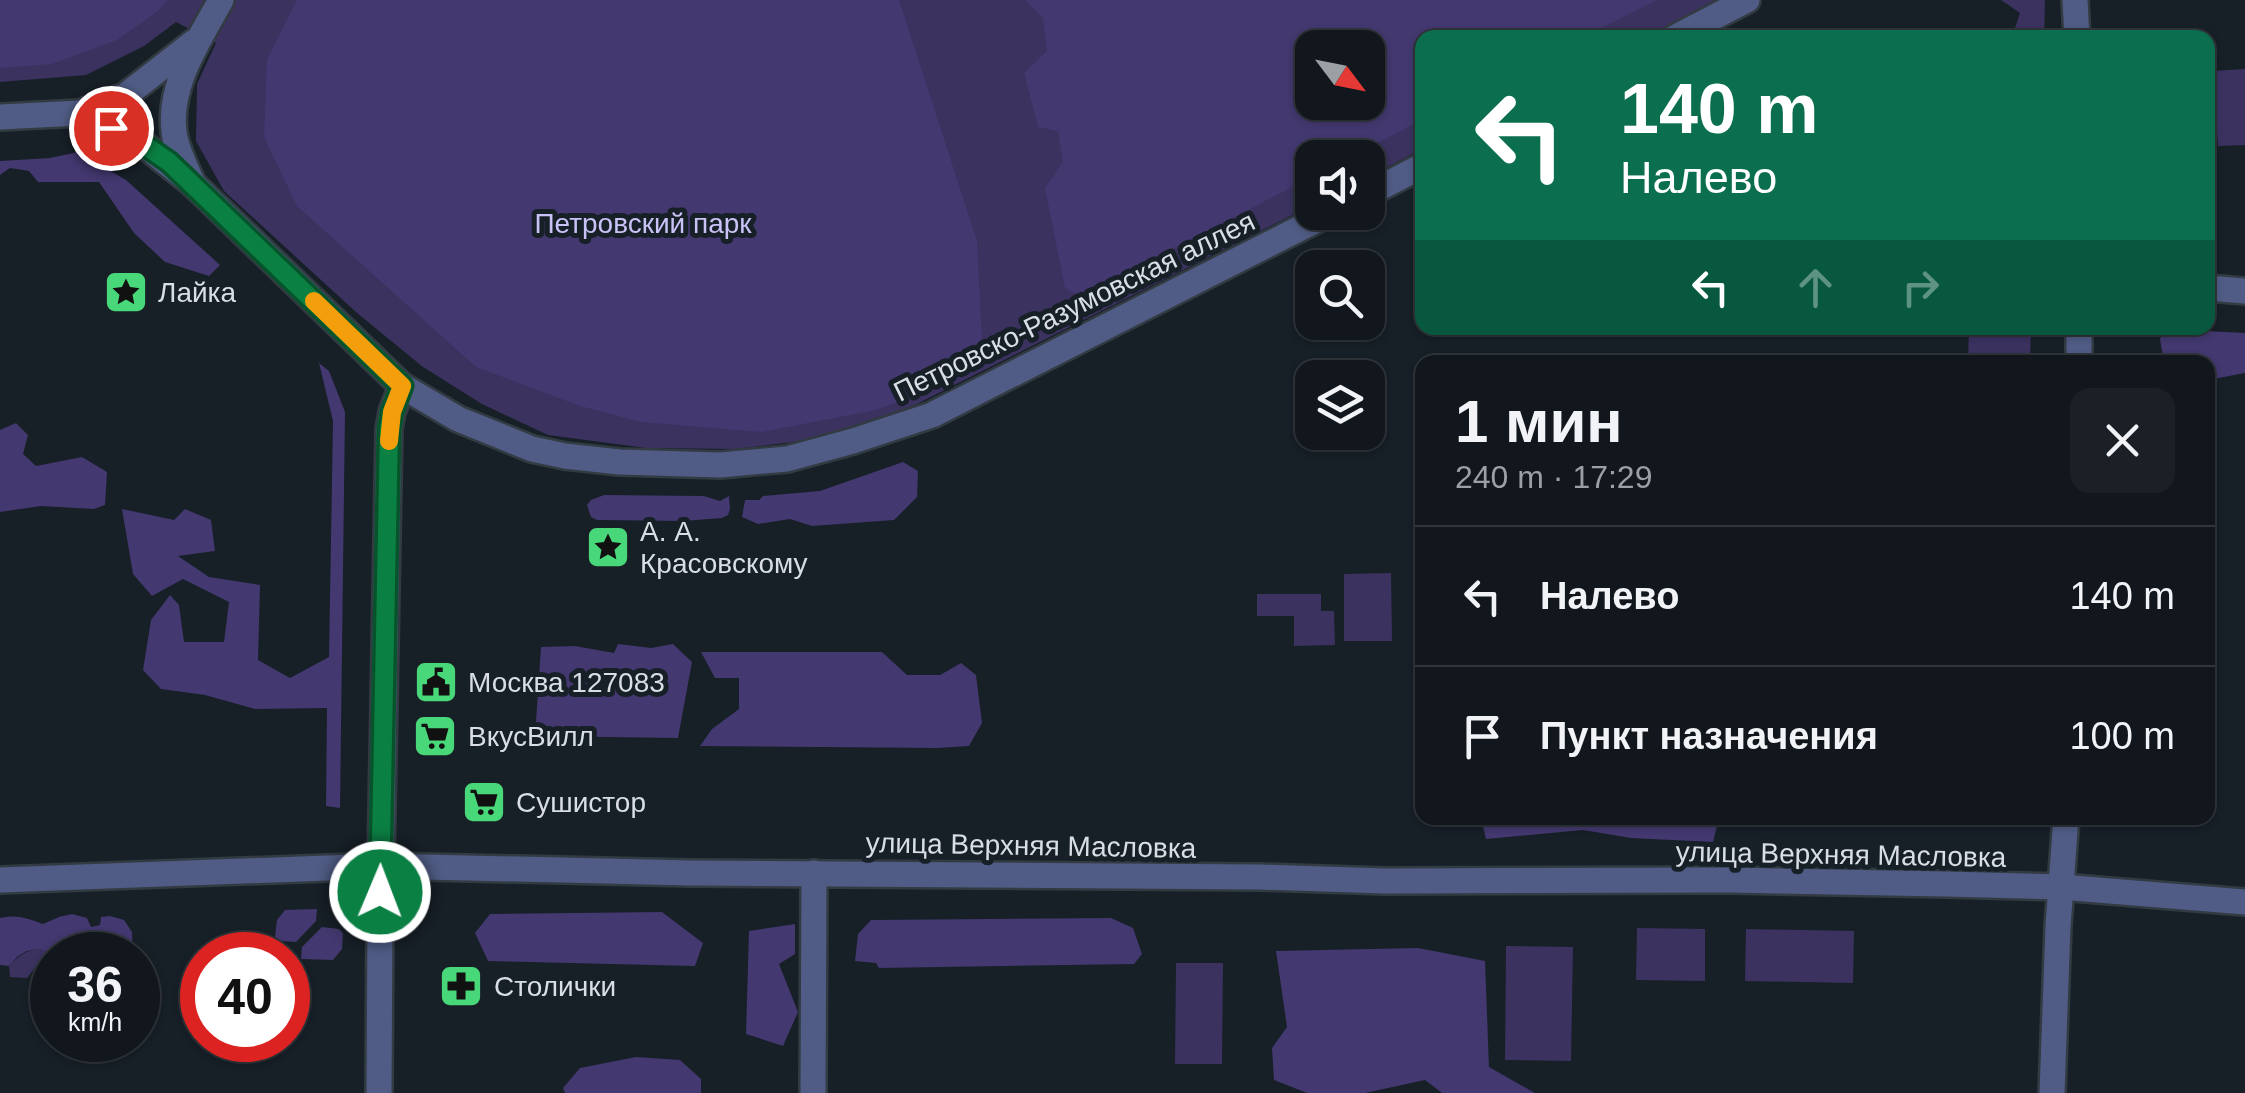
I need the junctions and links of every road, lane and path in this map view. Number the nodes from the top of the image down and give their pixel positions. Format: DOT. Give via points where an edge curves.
graph roads {
  1 [pos="221,0"];
  2 [pos="1747,0"];
  3 [pos="2076,0"];
  4 [pos="1689,30"];
  5 [pos="2077,30"];
  6 [pos="202,36"];
  7 [pos="79,113"];
  8 [pos="0,117"];
  9 [pos="1415,170"];
  10 [pos="193,184"];
  11 [pos="1385,185"];
  12 [pos="1297,230"];
  13 [pos="2215,289"];
  14 [pos="2245,291"];
  15 [pos="402,386"];
  16 [pos="2066,825"];
  17 [pos="381,866"];
  18 [pos="814,874"];
  19 [pos="0,880"];
  20 [pos="2061,888"];
  21 [pos="2245,902"];
  22 [pos="379,1093"];
  23 [pos="812,1093"];
  24 [pos="2052,1093"];
  1 -- 6 [label="street"];
  2 -- 4 [label="street"];
  3 -- 5 [label="street"];
  6 -- 7 [label="street" via="125,96"];
  6 -- 10 [label="street" via="174,108 174,135"];
  7 -- 8 [label="street, Петровско-Разумовская аллея"];
  7 -- 10 [label="street, Петровско-Разумовская аллея" via="143,144"];
  9 -- 11 [label="street"];
  10 -- 15 [label="street, Петровско-Разумовская аллея"];
  12 -- 15 [label="street, Петровско-Разумовская аллея" via="932,415 787,459 680,465 565,456 458,419"];
  13 -- 14 [label="street"];
  15 -- 17 [label="street" via="389,429"];
  16 -- 20 [label="street"];
  17 -- 18 [label="street, улица Верхняя Масловка"];
  17 -- 19 [label="street, улица Верхняя Масловка"];
  17 -- 22 [label="street"];
  18 -- 20 [label="street, улица Верхняя Масловка"];
  18 -- 23 [label="street"];
  20 -- 21 [label="street, улица Верхняя Масловка"];
  20 -- 24 [label="street"];
}
